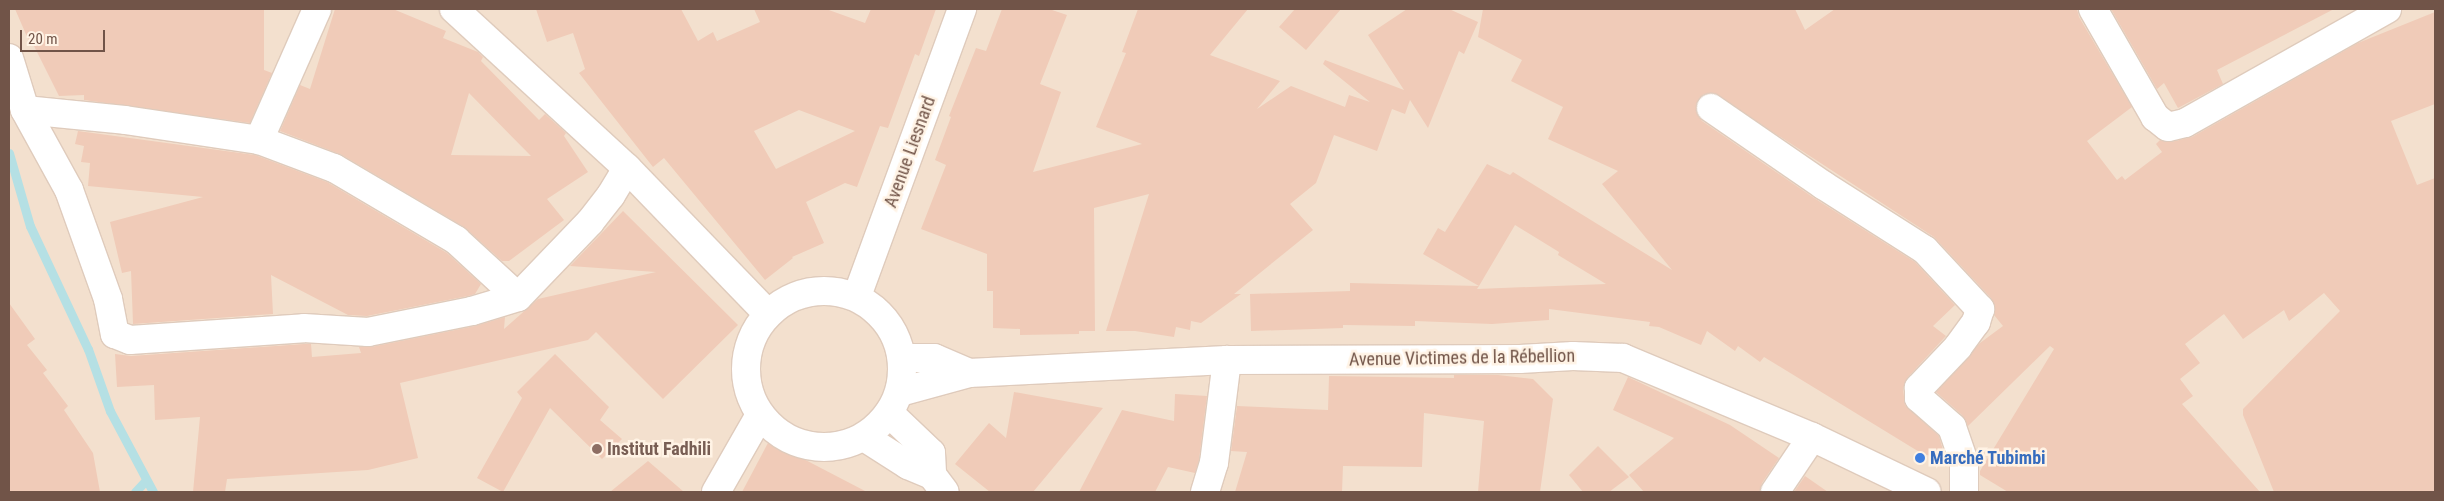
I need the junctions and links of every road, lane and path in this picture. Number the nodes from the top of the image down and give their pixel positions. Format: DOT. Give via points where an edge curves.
graph roads {
  1 [pos="317,9"];
  2 [pos="962,9"];
  3 [pos="2093,9"];
  4 [pos="2387,9"];
  5 [pos="463,10"];
  6 [pos="9,58"];
  7 [pos="1711,108"];
  8 [pos="26,110"];
  9 [pos="259,140"];
  10 [pos="627,168"];
  11 [pos="857,296"];
  12 [pos="518,297"];
  13 [pos="768,314"];
  14 [pos="903,358"];
  15 [pos="1227,360"];
  16 [pos="969,373"];
  17 [pos="895,402"];
  18 [pos="760,415"];
  19 [pos="1812,436"];
  20 [pos="864,437"];
  21 [pos="938,486"];
  22 [pos="716,492"];
  23 [pos="1205,492"];
  24 [pos="1775,492"];
  25 [pos="1927,492"];
  26 [pos="1964,492"];
  1 -- 9 [label="street"];
  2 -- 11 [label="street, Avenue Liesnard"];
  3 -- 4 [label="street" via="2155,117 2168,127 2185,123"];
  5 -- 10 [label="street"];
  6 -- 8 [label="street"];
  7 -- 26 [label="street" via="1925,250 1980,309 1976,322 1958,346 1920,388 1919,398 1952,428 1964,462"];
  8 -- 9 [label="street" via="124,120"];
  8 -- 12 [label="street" via="69,190 108,299 114,334 130,340 304,328 368,332 472,311"];
  9 -- 12 [label="street" via="334,168 456,240"];
  10 -- 12 [label="street" via="590,222"];
  10 -- 13 [label="street"];
  11 -- 13 [label="street" via="826,290 794,296"];
  11 -- 14 [label="street" via="879,311 895,332"];
  13 -- 18 [label="street" via="752,336 746,363 748,390"];
  14 -- 16 [label="street" via="934,358"];
  14 -- 17 [label="street"];
  15 -- 16 [label="street, Avenue Victimes de la Rébellion"];
  15 -- 19 [label="street, Avenue Victimes de la Rébellion" via="1623,358"];
  15 -- 23 [label="street" via="1214,463"];
  16 -- 17 [label="street"];
  17 -- 20 [label="street" via="878,426"];
  17 -- 21 [label="street" via="930,453"];
  18 -- 20 [label="street" via="781,435 807,446 837,446"];
  18 -- 22 [label="street"];
  19 -- 24 [label="street"];
  19 -- 25 [label="street, Avenue Victimes de la Rébellion"];
  20 -- 21 [label="street"];
}
